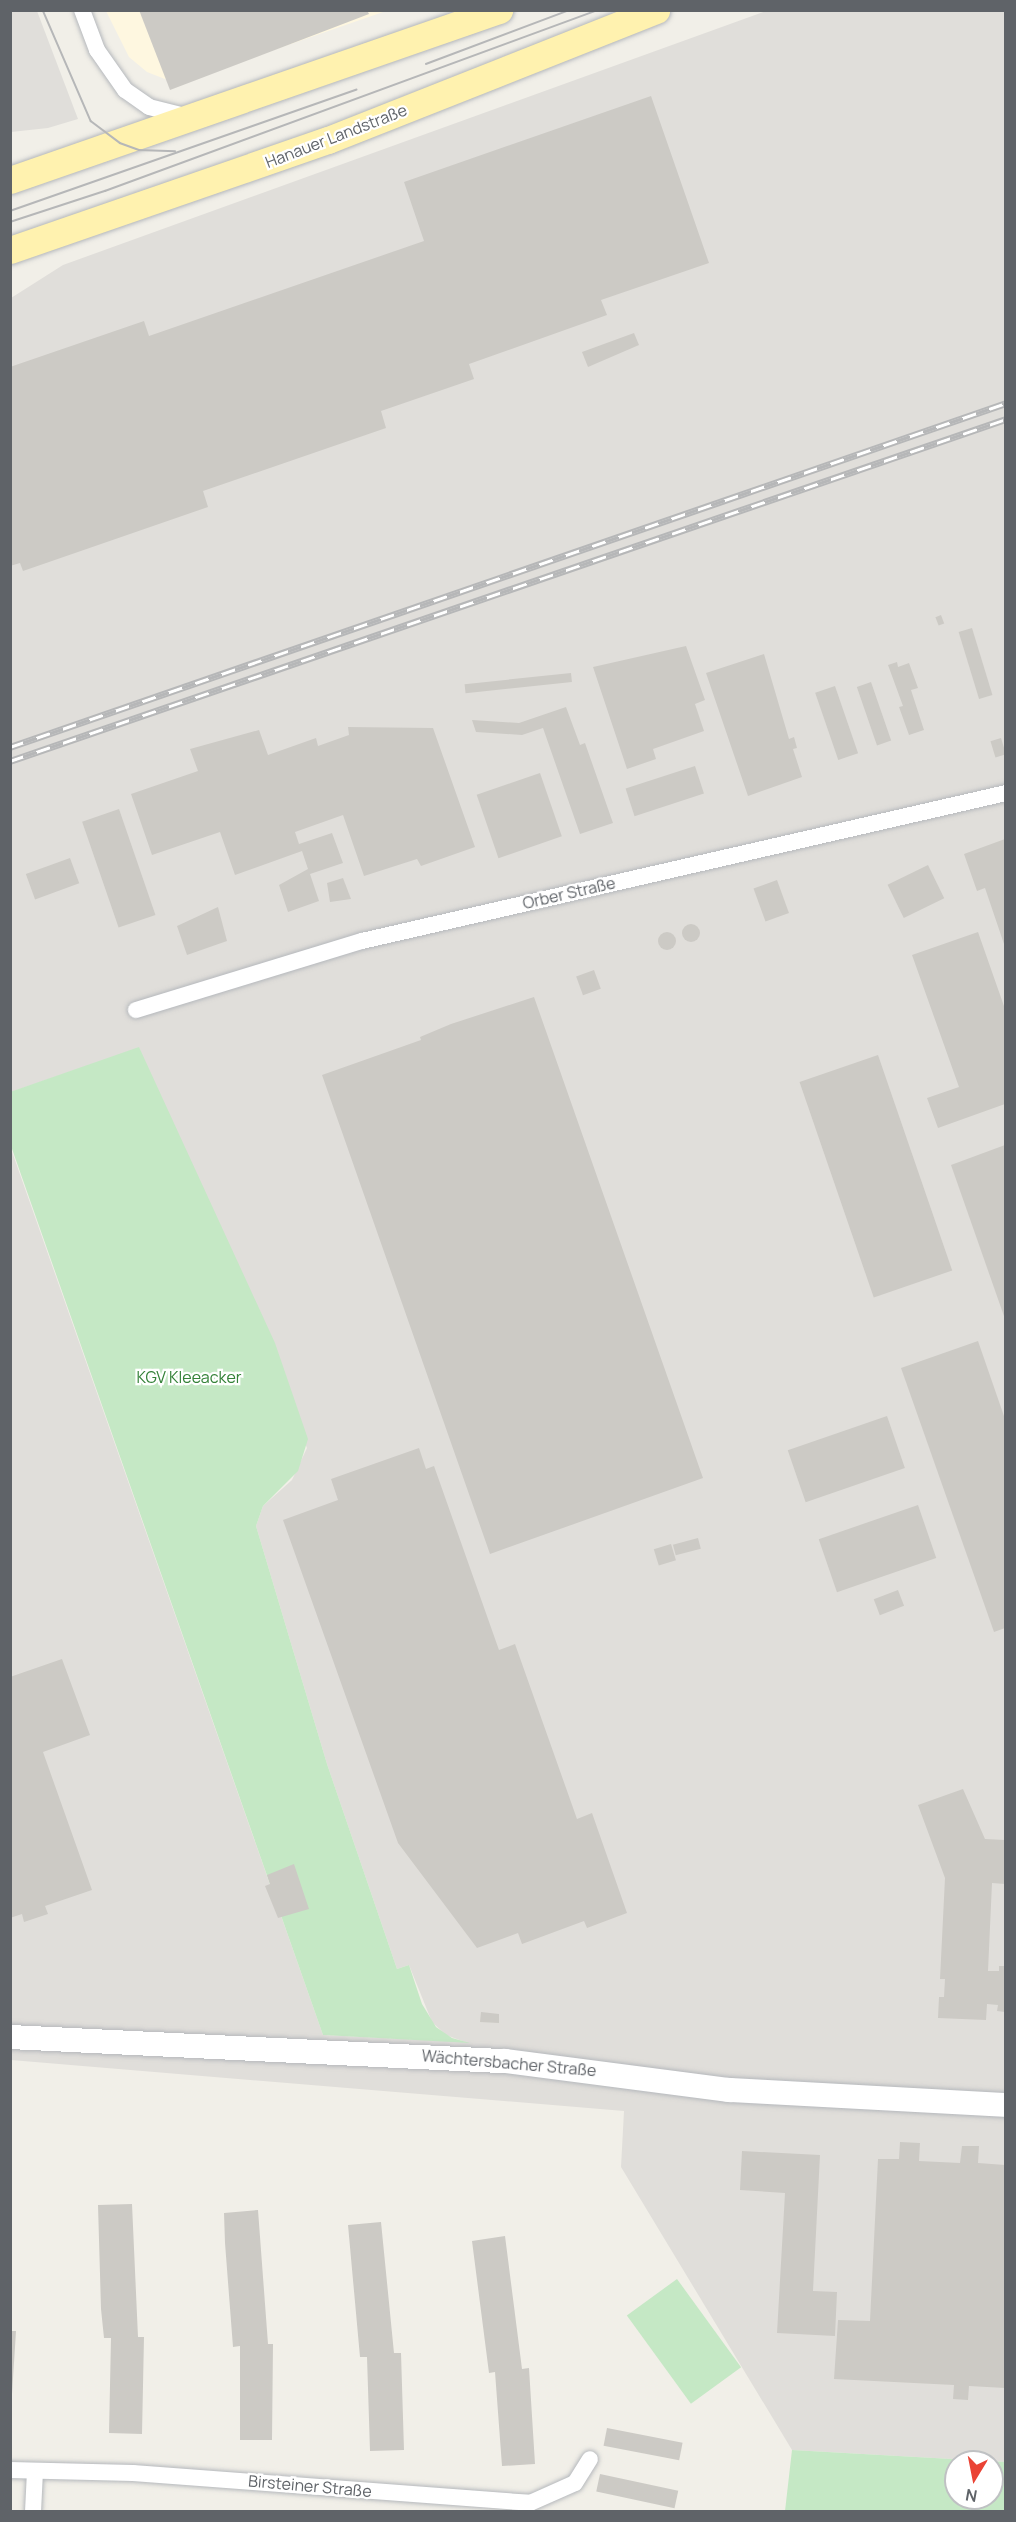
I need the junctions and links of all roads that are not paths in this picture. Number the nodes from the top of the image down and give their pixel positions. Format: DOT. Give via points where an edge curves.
graph roads {
  1 [pos="82,10"];
  2 [pos="499,10"];
  3 [pos="656,10"];
  4 [pos="199,118"];
  5 [pos="10,180"];
  6 [pos="10,249"];
  7 [pos="1005,793"];
  8 [pos="136,1010"];
  9 [pos="10,2037"];
  10 [pos="1005,2105"];
  11 [pos="590,2459"];
  12 [pos="10,2470"];
  13 [pos="35,2470"];
  14 [pos="531,2507"];
  15 [pos="33,2511"];
  1 -- 4 [label="street" via="97,50 125,90 149,107"];
  2 -- 4 [label="main road"];
  3 -- 6 [label="main road, Hanauer Landstraße" via="320,143"];
  4 -- 5 [label="main road"];
  7 -- 8 [label="street, Orber Straße" via="362,941"];
  9 -- 10 [label="street, Wächtersbacher Straße" via="505,2061 729,2090"];
  11 -- 14 [label="street, Birsteiner Straße" via="575,2483"];
  12 -- 13 [label="street, Birsteiner Straße"];
  13 -- 14 [label="street, Birsteiner Straße" via="134,2473"];
  13 -- 15 [label="street"];
}
